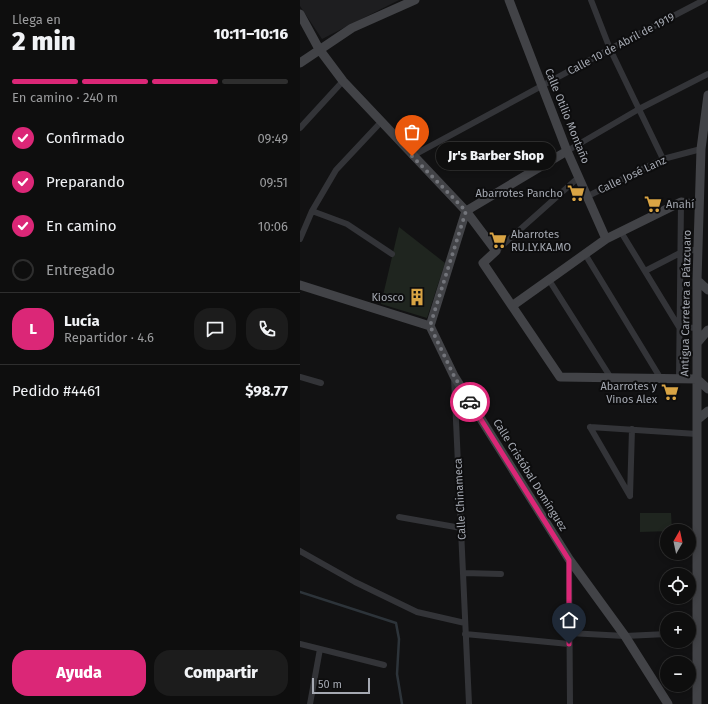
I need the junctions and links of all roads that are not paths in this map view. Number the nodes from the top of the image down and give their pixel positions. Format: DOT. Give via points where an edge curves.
graph roads {
  1 [pos="416,0"];
  2 [pos="509,0"];
  3 [pos="591,0"];
  4 [pos="704,0"];
  5 [pos="300,14"];
  6 [pos="319,49"];
  7 [pos="610,49"];
  8 [pos="300,63"];
  9 [pos="708,74"];
  10 [pos="343,81"];
  11 [pos="541,86"];
  12 [pos="708,95"];
  13 [pos="639,109"];
  14 [pos="381,122"];
  15 [pos="300,128"];
  16 [pos="701,149"];
  17 [pos="568,151"];
  18 [pos="412,156"];
  19 [pos="663,159"];
  20 [pos="579,177"];
  21 [pos="588,196"];
  22 [pos="681,202"];
  23 [pos="699,205"];
  24 [pos="312,211"];
  25 [pos="466,211"];
  26 [pos="621,232"];
  27 [pos="300,239"];
  28 [pos="606,239"];
  29 [pos="698,248"];
  30 [pos="496,251"];
  31 [pos="680,253"];
  32 [pos="392,254"];
  33 [pos="586,254"];
  34 [pos="645,271"];
  35 [pos="549,280"];
  36 [pos="697,280"];
  37 [pos="300,285"];
  38 [pos="708,290"];
  39 [pos="512,306"];
  40 [pos="430,326"];
  41 [pos="679,327"];
  42 [pos="697,328"];
  43 [pos="708,330"];
  44 [pos="697,343"];
  45 [pos="454,376"];
  46 [pos="300,378"];
  47 [pos="611,378"];
  48 [pos="661,379"];
  49 [pos="697,379"];
  50 [pos="680,380"];
  51 [pos="321,383"];
  52 [pos="708,389"];
  53 [pos="708,411"];
  54 [pos="697,420"];
  55 [pos="632,430"];
  56 [pos="697,434"];
  57 [pos="399,517"];
  58 [pos="461,528"];
  59 [pos="300,551"];
  60 [pos="569,560"];
  61 [pos="464,573"];
  62 [pos="501,574"];
  63 [pos="693,612"];
  64 [pos="465,623"];
  65 [pos="569,633"];
  66 [pos="465,634"];
  67 [pos="660,634"];
  68 [pos="624,636"];
  69 [pos="300,644"];
  70 [pos="569,644"];
  71 [pos="694,648"];
  72 [pos="320,649"];
  73 [pos="384,665"];
  74 [pos="310,704"];
  75 [pos="469,704"];
  76 [pos="570,704"];
  77 [pos="668,704"];
  78 [pos="697,704"];
  1 -- 6 [label="street" via="352,28"];
  2 -- 11 [label="street, Calle Otilio Montaño"];
  3 -- 7 [label="street"];
  4 -- 7 [label="street, Calle 10 de Abril de 1919"];
  5 -- 6 [label="street"];
  6 -- 8 [label="street"];
  6 -- 10 [label="street"];
  7 -- 11 [label="street, Calle 10 de Abril de 1919"];
  7 -- 13 [label="street"];
  9 -- 13 [label="street"];
  10 -- 14 [label="street"];
  10 -- 15 [label="street"];
  11 -- 17 [label="street, Calle Otilio Montaño"];
  11 -- 18 [label="street, Calle 10 de Abril de 1919"];
  12 -- 16 [label="street, Antigua Carretera a Pátzcuaro"];
  13 -- 17 [label="street"];
  13 -- 19 [label="street"];
  14 -- 18 [label="street"];
  14 -- 24 [label="street" via="336,170"];
  16 -- 19 [label="street, Calle José Lanz"];
  16 -- 23 [label="street, Antigua Carretera a Pátzcuaro"];
  17 -- 20 [label="street, Calle Otilio Montaño"];
  17 -- 25 [label="street"];
  18 -- 25 [label="street"];
  19 -- 21 [label="street, Calle José Lanz"];
  20 -- 21 [label="street, Calle Otilio Montaño"];
  20 -- 30 [label="street"];
  21 -- 28 [label="street, Calle Otilio Montaño"];
  22 -- 23 [label="street"];
  22 -- 26 [label="street"];
  22 -- 31 [label="street"];
  23 -- 29 [label="street, Antigua Carretera a Pátzcuaro"];
  24 -- 27 [label="street"];
  24 -- 32 [label="street" via="347,224"];
  25 -- 30 [label="street"];
  25 -- 40 [label="street"];
  26 -- 28 [label="street"];
  26 -- 34 [label="street"];
  28 -- 33 [label="street"];
  29 -- 31 [label="street"];
  29 -- 36 [label="street, Antigua Carretera a Pátzcuaro"];
  30 -- 39 [label="street" via="484,263"];
  31 -- 34 [label="street"];
  31 -- 41 [label="street"];
  33 -- 35 [label="street"];
  33 -- 48 [label="street"];
  34 -- 41 [label="street"];
  35 -- 39 [label="street"];
  35 -- 47 [label="street"];
  36 -- 38 [label="street"];
  36 -- 42 [label="street, Antigua Carretera a Pátzcuaro"];
  37 -- 40 [label="street"];
  39 -- 47 [label="street" via="560,377"];
  40 -- 45 [label="street, Calle Cristóbal Domínguez"];
  41 -- 42 [label="street"];
  41 -- 50 [label="street"];
  42 -- 44 [label="street, Antigua Carretera a Pátzcuaro"];
  43 -- 44 [label="street"];
  44 -- 49 [label="street, Antigua Carretera a Pátzcuaro"];
  45 -- 58 [label="street, Calle Chinameca"];
  45 -- 60 [label="street, Calle Cristóbal Domínguez"];
  46 -- 51 [label="street"];
  47 -- 48 [label="street"];
  48 -- 50 [label="street"];
  49 -- 50 [label="street"];
  49 -- 52 [label="street"];
  49 -- 54 [label="street, Antigua Carretera a Pátzcuaro"];
  53 -- 54 [label="street"];
  54 -- 56 [label="street, Antigua Carretera a Pátzcuaro"];
  55 -- 55 [label="street" via="590,427 630,496 632,437"];
  55 -- 56 [label="street"];
  56 -- 63 [label="street, Antigua Carretera a Pátzcuaro"];
  57 -- 58 [label="street"];
  58 -- 61 [label="street, Calle Chinameca"];
  59 -- 64 [label="street" via="355,582 417,612"];
  60 -- 65 [label="street"];
  60 -- 68 [label="street, Calle Cristóbal Domínguez"];
  61 -- 62 [label="street"];
  61 -- 64 [label="street, Calle Chinameca"];
  64 -- 66 [label="street, Calle Chinameca"];
  65 -- 68 [label="street"];
  65 -- 70 [label="street"];
  66 -- 70 [label="street"];
  66 -- 75 [label="street, Calle Chinameca"];
  67 -- 68 [label="street"];
  68 -- 77 [label="street, Calle Cristóbal Domínguez"];
  69 -- 72 [label="street"];
  70 -- 76 [label="street"];
  71 -- 78 [label="street, Antigua Carretera a Pátzcuaro"];
  72 -- 73 [label="street"];
  72 -- 74 [label="street"];
}
